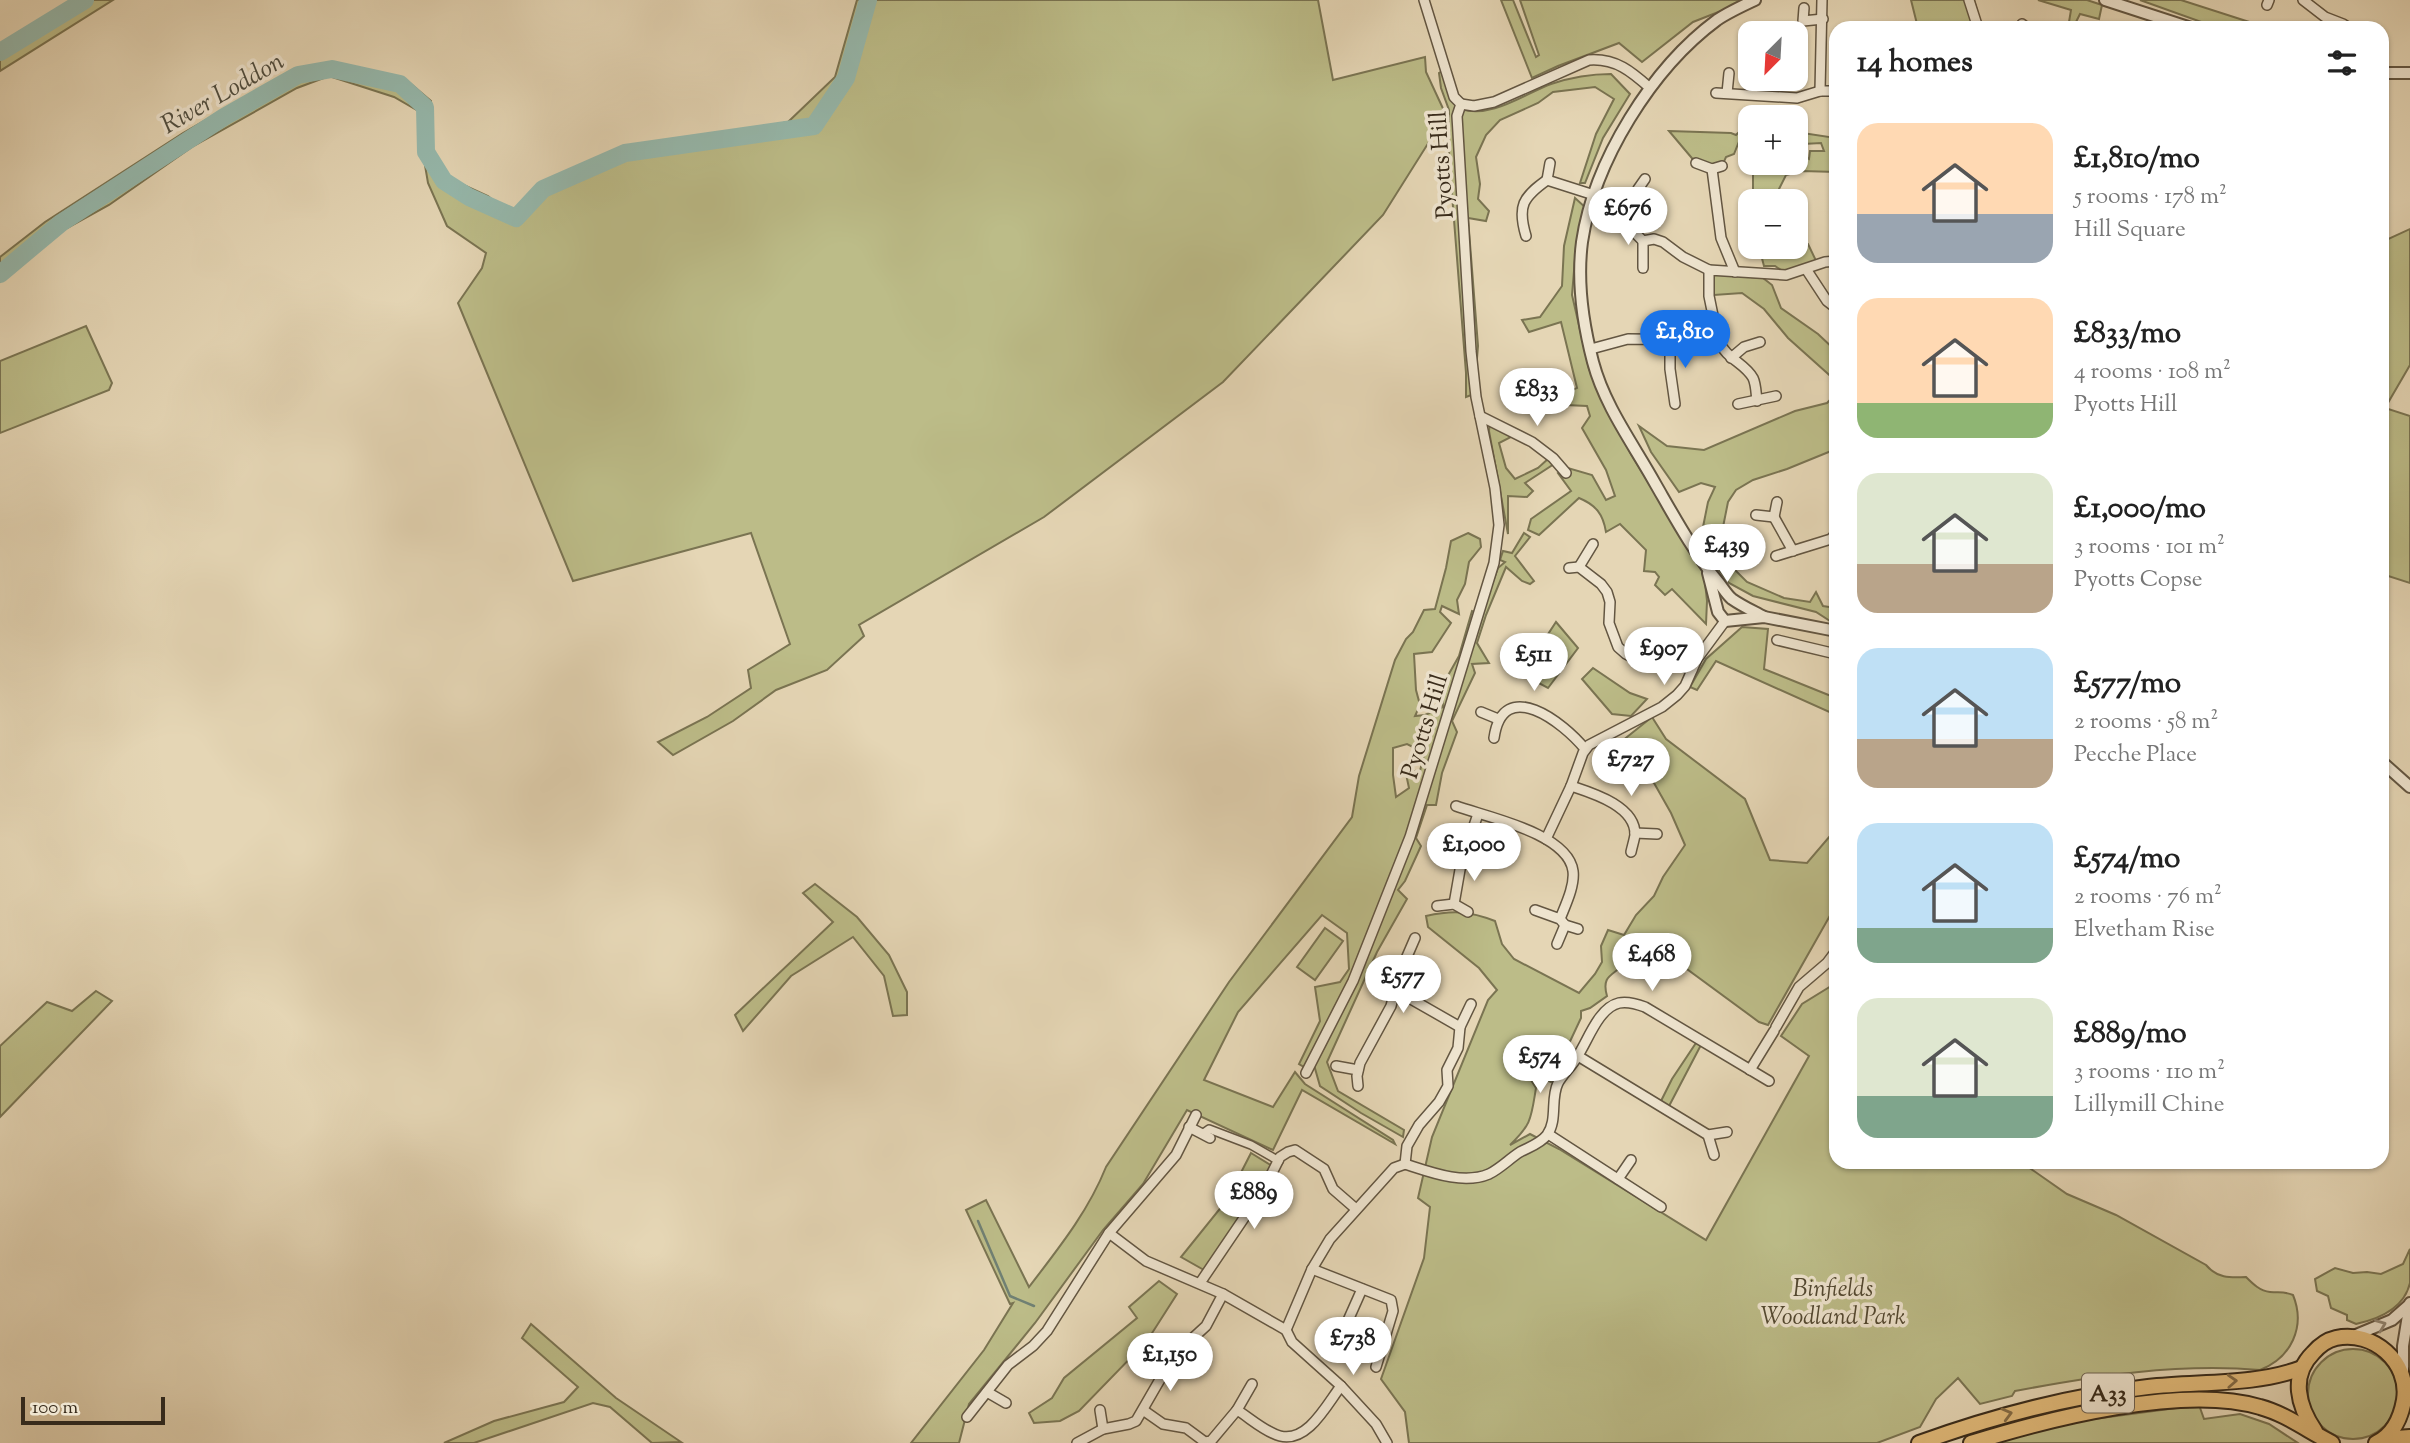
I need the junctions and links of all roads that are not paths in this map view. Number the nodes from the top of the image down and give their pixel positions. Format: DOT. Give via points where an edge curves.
graph roads {
  1 [pos="1424,0"];
  2 [pos="1755,0"];
  3 [pos="1822,0"];
  4 [pos="1969,0"];
  5 [pos="2105,0"];
  6 [pos="2303,0"];
  7 [pos="1804,8"];
  8 [pos="1823,19"];
  9 [pos="1976,21"];
  10 [pos="2168,21"];
  11 [pos="2335,21"];
  12 [pos="2410,72"];
  13 [pos="1729,73"];
  14 [pos="2389,73"];
  15 [pos="1650,88"];
  16 [pos="1820,91"];
  17 [pos="1829,91"];
  18 [pos="1716,93"];
  19 [pos="1727,93"];
  20 [pos="1461,104"];
  21 [pos="1550,163"];
  22 [pos="1696,163"];
  23 [pos="1645,178"];
  24 [pos="1547,180"];
  25 [pos="1594,195"];
  26 [pos="1526,236"];
  27 [pos="1643,241"];
  28 [pos="1829,262"];
  29 [pos="1643,268"];
  30 [pos="1806,269"];
  31 [pos="1709,270"];
  32 [pos="1735,272"];
  33 [pos="1829,303"];
  34 [pos="1670,338"];
  35 [pos="1718,340"];
  36 [pos="1760,342"];
  37 [pos="1591,349"];
  38 [pos="1731,358"];
  39 [pos="1776,396"];
  40 [pos="1757,401"];
  41 [pos="1675,404"];
  42 [pos="1738,404"];
  43 [pos="1480,416"];
  44 [pos="1566,473"];
  45 [pos="1777,502"];
  46 [pos="1756,515"];
  47 [pos="1774,517"];
  48 [pos="1829,540"];
  49 [pos="1593,544"];
  50 [pos="1793,551"];
  51 [pos="1776,556"];
  52 [pos="1706,567"];
  53 [pos="1735,601"];
  54 [pos="1725,616"];
  55 [pos="1764,617"];
  56 [pos="1829,630"];
  57 [pos="1777,640"];
  58 [pos="1829,652"];
  59 [pos="1692,670"];
  60 [pos="1482,712"];
  61 [pos="1498,719"];
  62 [pos="1494,738"];
  63 [pos="1585,749"];
  64 [pos="2389,768"];
  65 [pos="1571,786"];
  66 [pos="2410,787"];
  67 [pos="1457,806"];
  68 [pos="1478,814"];
  69 [pos="1635,833"];
  70 [pos="1657,834"];
  71 [pos="1546,839"];
  72 [pos="1631,852"];
  73 [pos="1454,904"];
  74 [pos="1437,906"];
  75 [pos="1535,910"];
  76 [pos="1468,912"];
  77 [pos="1562,922"];
  78 [pos="1578,929"];
  79 [pos="1415,938"];
  80 [pos="1557,944"];
  81 [pos="1829,960"];
  82 [pos="1396,991"];
  83 [pos="1471,1004"];
  84 [pos="1460,1027"];
  85 [pos="1578,1056"];
  86 [pos="1336,1066"];
  87 [pos="1358,1070"];
  88 [pos="1750,1070"];
  89 [pos="1306,1073"];
  90 [pos="1769,1081"];
  91 [pos="1359,1086"];
  92 [pos="1196,1115"];
  93 [pos="1189,1127"];
  94 [pos="1727,1132"];
  95 [pos="1548,1134"];
  96 [pos="1707,1135"];
  97 [pos="1206,1136"];
  98 [pos="1714,1155"];
  99 [pos="1630,1160"];
  100 [pos="1279,1161"];
  101 [pos="1405,1164"];
  102 [pos="1618,1179"];
  103 [pos="1661,1207"];
  104 [pos="1356,1209"];
  105 [pos="1109,1233"];
  106 [pos="1312,1269"];
  107 [pos="1200,1283"];
  108 [pos="1362,1289"];
  109 [pos="1223,1294"];
  110 [pos="2410,1304"];
  111 [pos="1346,1325"];
  112 [pos="1286,1330"];
  113 [pos="2348,1338"];
  114 [pos="1376,1367"];
  115 [pos="2302,1368"];
  116 [pos="2407,1381"];
  117 [pos="1252,1384"];
  118 [pos="1341,1386"];
  119 [pos="987,1392"];
  120 [pos="1006,1404"];
  121 [pos="1100,1410"];
  122 [pos="1143,1410"];
  123 [pos="1237,1410"];
  124 [pos="967,1417"];
  125 [pos="1103,1429"];
  126 [pos="2410,1437"];
  127 [pos="2320,1439"];
  128 [pos="2379,1442"];
  129 [pos="1077,1443"];
  130 [pos="1387,1443"];
  131 [pos="1919,1443"];
  132 [pos="1971,1443"];
  133 [pos="2332,1443"];
  1 -- 20 [label="street, Pyotts Hill" via="1454,97"];
  2 -- 15 [label="street" via="1708,27"];
  3 -- 8 [label="street"];
  4 -- 9 [label="street"];
  5 -- 10 [label="street"];
  6 -- 11 [label="street"];
  7 -- 8 [label="street" via="1802,21"];
  8 -- 16 [label="street"];
  12 -- 14 [label="street"];
  13 -- 19 [label="street"];
  15 -- 20 [label="street" via="1622,65 1589,60 1494,102"];
  15 -- 25 [label="street" via="1628,121"];
  16 -- 17 [label="street"];
  16 -- 19 [label="street" via="1797,98"];
  18 -- 19 [label="street"];
  20 -- 43 [label="street, Pyotts Hill" via="1457,117 1471,351"];
  21 -- 24 [label="street"];
  22 -- 32 [label="street" via="1717,167 1721,238"];
  23 -- 27 [label="street" via="1629,213"];
  24 -- 25 [label="street"];
  24 -- 26 [label="street" via="1524,199 1521,221"];
  25 -- 37 [label="street" via="1582,242 1581,275"];
  27 -- 29 [label="street"];
  27 -- 31 [label="street" via="1662,242"];
  28 -- 30 [label="street"];
  30 -- 32 [label="street" via="1786,275"];
  30 -- 33 [label="street"];
  31 -- 32 [label="street"];
  31 -- 35 [label="street"];
  34 -- 35 [label="street"];
  34 -- 37 [label="street" via="1628,339"];
  34 -- 41 [label="street"];
  35 -- 38 [label="street"];
  36 -- 38 [label="street"];
  37 -- 52 [label="street" via="1619,421"];
  38 -- 40 [label="street" via="1750,373"];
  39 -- 40 [label="street"];
  40 -- 42 [label="street"];
  43 -- 44 [label="street" via="1532,442"];
  43 -- 89 [label="street, Pyotts Hill" via="1496,488 1499,525 1494,562 1410,837 1353,981"];
  45 -- 47 [label="street"];
  46 -- 47 [label="street"];
  47 -- 50 [label="street"];
  48 -- 50 [label="street"];
  49 -- 59 [label="street" via="1574,568 1607,592 1609,623 1618,647 1643,663 1668,661"];
  50 -- 51 [label="street"];
  52 -- 53 [label="street"];
  52 -- 54 [label="street"];
  53 -- 54 [label="street" via="1740,613"];
  53 -- 54 [label="street" via="1721,602"];
  53 -- 55 [label="street"];
  54 -- 55 [label="street"];
  54 -- 59 [label="street"];
  55 -- 56 [label="street"];
  57 -- 58 [label="street"];
  59 -- 63 [label="street" via="1685,686 1662,707"];
  60 -- 61 [label="street"];
  61 -- 62 [label="street"];
  61 -- 63 [label="street" via="1516,708 1533,708 1564,727"];
  63 -- 65 [label="street"];
  64 -- 66 [label="street"];
  65 -- 69 [label="street" via="1615,803"];
  65 -- 71 [label="street"];
  67 -- 68 [label="street"];
  68 -- 71 [label="street"];
  68 -- 73 [label="street" via="1461,864"];
  69 -- 70 [label="street"];
  69 -- 72 [label="street"];
  71 -- 77 [label="street" via="1573,872"];
  73 -- 74 [label="street"];
  73 -- 76 [label="street"];
  75 -- 77 [label="street"];
  77 -- 78 [label="street"];
  77 -- 80 [label="street"];
  79 -- 82 [label="street"];
  81 -- 88 [label="street" via="1799,987"];
  82 -- 84 [label="street"];
  82 -- 87 [label="street"];
  83 -- 84 [label="street"];
  84 -- 101 [label="street" via="1458,1048 1447,1070 1448,1086 1407,1146"];
  85 -- 88 [label="street" via="1607,1010 1629,1002 1661,1015"];
  85 -- 95 [label="street" via="1558,1083"];
  85 -- 96 [label="street"];
  86 -- 87 [label="street"];
  87 -- 91 [label="street"];
  88 -- 90 [label="street"];
  92 -- 93 [label="street"];
  93 -- 97 [label="street"];
  93 -- 105 [label="street" via="1177,1154"];
  94 -- 96 [label="street"];
  95 -- 101 [label="street" via="1483,1176 1460,1178"];
  95 -- 102 [label="street"];
  96 -- 98 [label="street"];
  97 -- 100 [label="street" via="1209,1129"];
  99 -- 102 [label="street"];
  100 -- 104 [label="street" via="1295,1150 1324,1169 1333,1189"];
  100 -- 107 [label="street"];
  101 -- 104 [label="street" via="1394,1168"];
  102 -- 103 [label="street"];
  104 -- 106 [label="street" via="1330,1238"];
  105 -- 107 [label="street" via="1146,1261"];
  105 -- 119 [label="street" via="1046,1331 1008,1365"];
  106 -- 108 [label="street"];
  106 -- 112 [label="street"];
  107 -- 109 [label="street"];
  108 -- 111 [label="street"];
  108 -- 114 [label="street" via="1391,1300 1393,1311"];
  109 -- 112 [label="street"];
  109 -- 122 [label="street" via="1206,1326 1182,1349"];
  113 -- 110 [label="street, one-way" via="2392,1320"];
  110 -- 116 [label="street" via="2403,1346"];
  112 -- 118 [label="street" via="1292,1342"];
  113 -- 115 [label="highway" via="2323,1344"];
  113 -- 116 [label="highway" via="2380,1348 2393,1358"];
  115 -- 127 [label="highway" via="2300,1399"];
  131 -- 115 [label="highway, A33, one-way" via="1990,1419 2073,1399 2146,1387 2270,1378"];
  116 -- 128 [label="highway" via="2397,1423"];
  117 -- 123 [label="street"];
  118 -- 123 [label="street" via="1309,1427 1292,1437 1271,1432"];
  118 -- 130 [label="street"];
  119 -- 120 [label="street"];
  119 -- 124 [label="street"];
  121 -- 125 [label="street"];
  122 -- 123 [label="street" via="1163,1424 1186,1428 1205,1442 1217,1436"];
  122 -- 125 [label="street" via="1129,1424"];
  125 -- 129 [label="street"];
  126 -- 128 [label="highway"];
  127 -- 132 [label="highway, A33" via="2260,1407 2202,1399 2067,1417"];
  127 -- 133 [label="highway, A33"];
}
